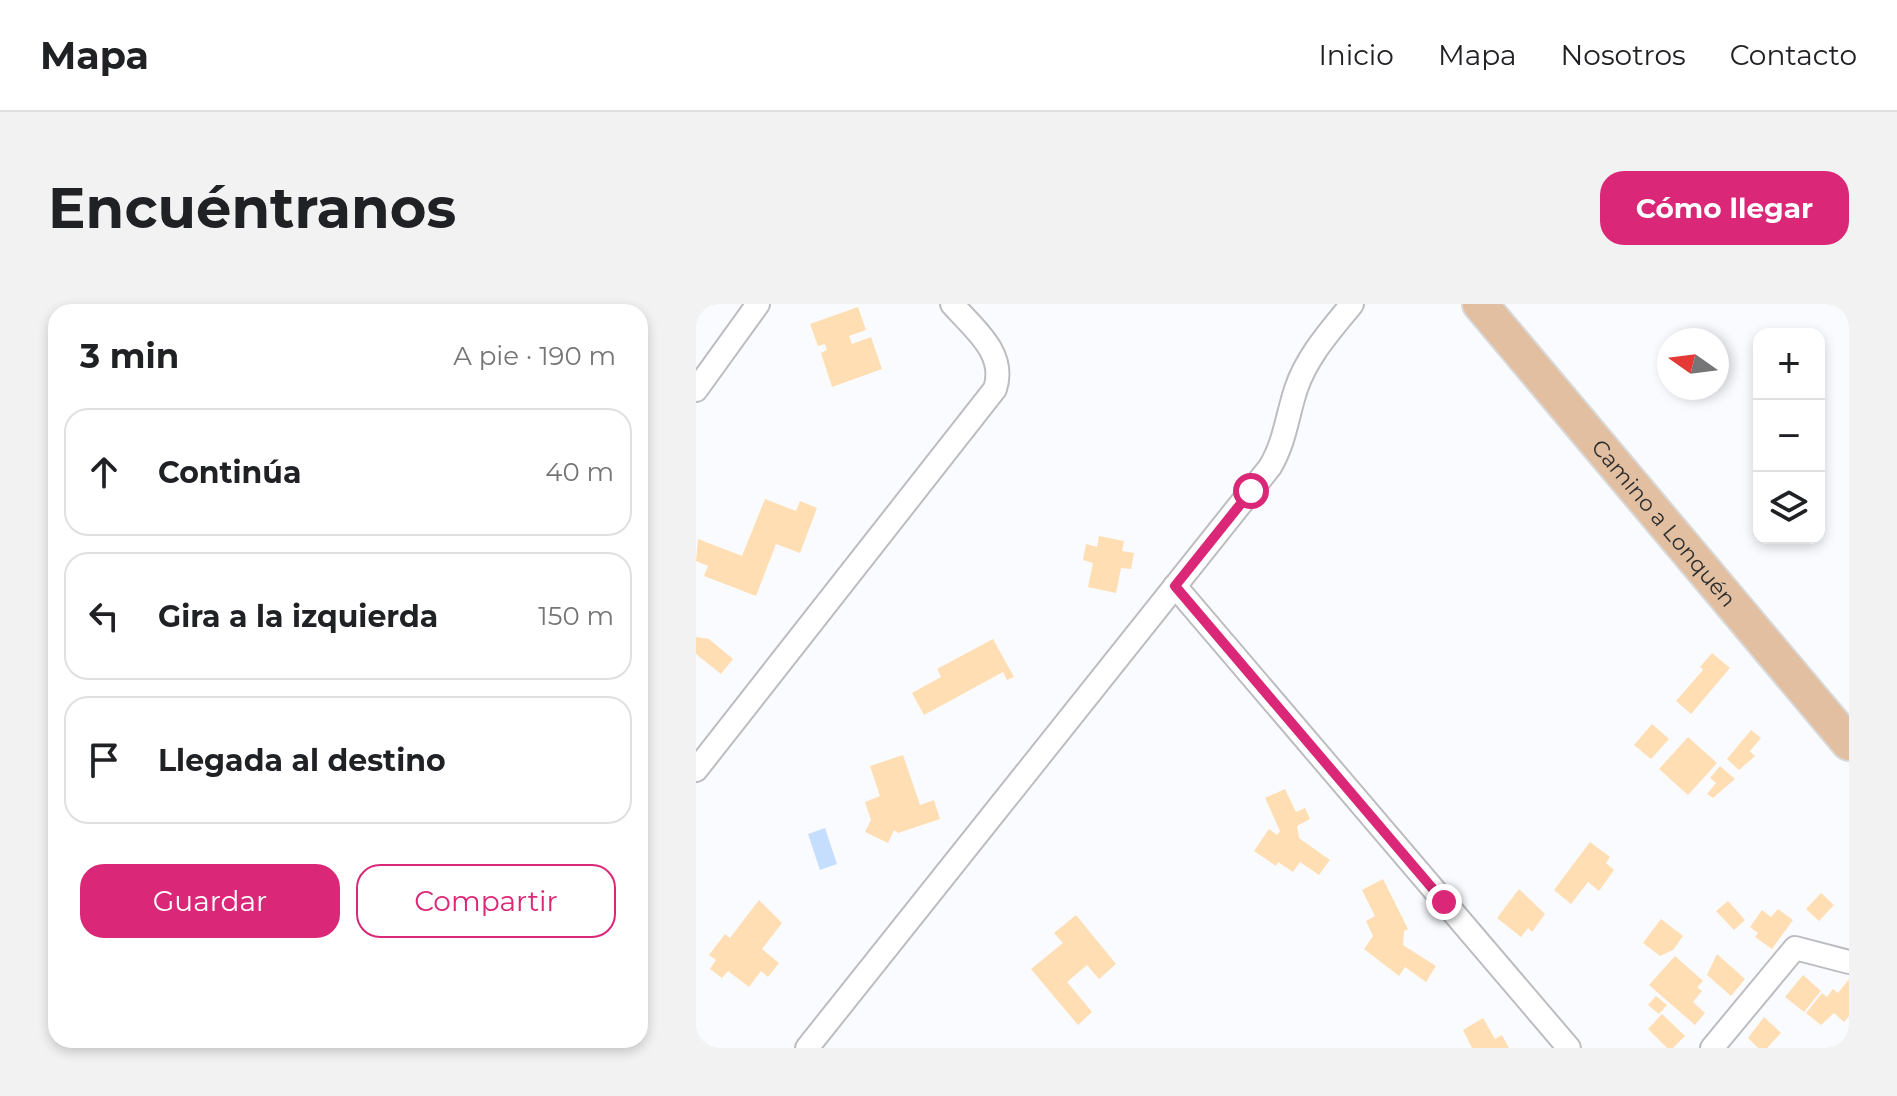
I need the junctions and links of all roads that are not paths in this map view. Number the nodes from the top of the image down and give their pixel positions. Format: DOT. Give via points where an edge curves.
graph roads {
  1 [pos="758,304"];
  2 [pos="952,304"];
  3 [pos="1352,304"];
  4 [pos="1480,304"];
  5 [pos="696,390"];
  6 [pos="1175,586"];
  7 [pos="1849,743"];
  8 [pos="696,770"];
  9 [pos="1849,962"];
  10 [pos="807,1048"];
  11 [pos="1569,1048"];
  12 [pos="1712,1048"];
  1 -- 5 [label="street"];
  2 -- 8 [label="street" via="993,352 998,367 995,389"];
  3 -- 6 [label="street" via="1306,366 1270,467"];
  4 -- 7 [label="main road, Camino a Lonquén"];
  6 -- 10 [label="street"];
  6 -- 11 [label="street"];
  9 -- 12 [label="street" via="1795,948"];
}
